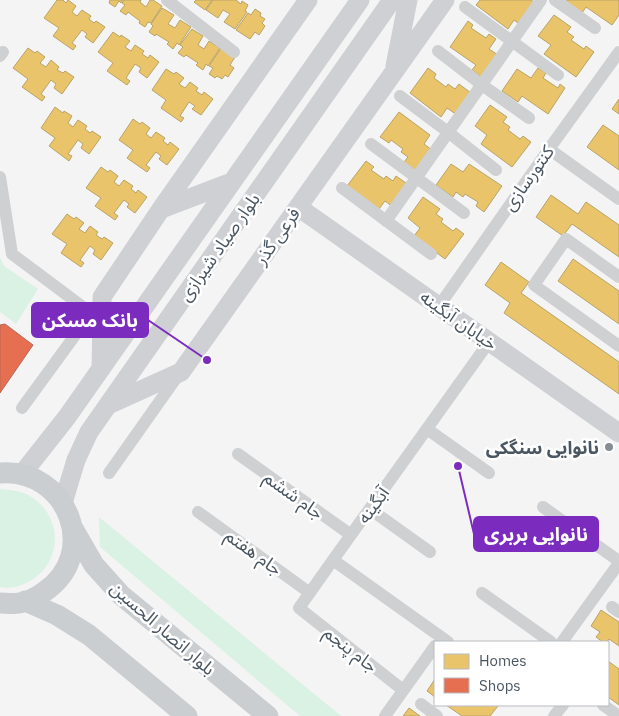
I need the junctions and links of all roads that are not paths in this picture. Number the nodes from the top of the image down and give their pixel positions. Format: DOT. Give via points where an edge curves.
graph roads {
  1 [pos="167,0"];
  2 [pos="308,0"];
  3 [pos="360,0"];
  4 [pos="392,0"];
  5 [pos="408,0"];
  6 [pos="445,0"];
  7 [pos="541,0"];
  8 [pos="555,0"];
  9 [pos="465,7"];
  10 [pos="595,28"];
  11 [pos="512,41"];
  12 [pos="438,51"];
  13 [pos="234,52"];
  14 [pos="619,52"];
  15 [pos="394,72"];
  16 [pos="558,75"];
  17 [pos="482,84"];
  18 [pos="400,96"];
  19 [pos="529,118"];
  20 [pos="448,132"];
  21 [pos="371,144"];
  22 [pos="549,149"];
  23 [pos="496,170"];
  24 [pos="0,177"];
  25 [pos="417,177"];
  26 [pos="232,182"];
  27 [pos="342,188"];
  28 [pos="619,199"];
  29 [pos="298,207"];
  30 [pos="161,209"];
  31 [pos="464,213"];
  32 [pos="386,221"];
  33 [pos="431,254"];
  34 [pos="619,277"];
  35 [pos="102,297"];
  36 [pos="439,306"];
  37 [pos="90,313"];
  38 [pos="490,342"];
  39 [pos="619,346"];
  40 [pos="100,370"];
  41 [pos="180,372"];
  42 [pos="107,405"];
  43 [pos="22,408"];
  44 [pos="427,429"];
  45 [pos="619,433"];
  46 [pos="238,454"];
  47 [pos="0,473"];
  48 [pos="109,473"];
  49 [pos="489,473"];
  50 [pos="22,474"];
  51 [pos="63,503"];
  52 [pos="543,507"];
  53 [pos="370,509"];
  54 [pos="198,512"];
  55 [pos="72,527"];
  56 [pos="351,535"];
  57 [pos="430,552"];
  58 [pos="333,560"];
  59 [pos="619,562"];
  60 [pos="310,593"];
  61 [pos="482,593"];
  62 [pos="11,605"];
  63 [pos="299,608"];
  64 [pos="439,641"];
  65 [pos="550,641"];
  66 [pos="563,641"];
  67 [pos="434,650"];
  68 [pos="403,690"];
  69 [pos="421,704"];
  70 [pos="562,706"];
  71 [pos="604,706"];
  72 [pos="187,716"];
  73 [pos="268,716"];
  74 [pos="385,716"];
  75 [pos="437,716"];
  76 [pos="554,716"];
  77 [pos="619,716"];
  1 -- 13 [label="street"];
  2 -- 30 [label="main road"];
  3 -- 26 [label="main road, بلوار صیاد شیرازی"];
  4 -- 42 [label="main road, بلوار صیاد شیرازی"];
  5 -- 15 [label="main road"];
  6 -- 15 [label="main road, فرعی گذر"];
  7 -- 11 [label="street"];
  8 -- 10 [label="street"];
  9 -- 11 [label="street"];
  11 -- 16 [label="street"];
  11 -- 17 [label="street"];
  12 -- 17 [label="street"];
  14 -- 22 [label="street, کنتورسازی"];
  15 -- 29 [label="main road, فرعی گذر"];
  17 -- 19 [label="street"];
  17 -- 20 [label="street"];
  18 -- 20 [label="street"];
  20 -- 23 [label="street"];
  20 -- 25 [label="street"];
  21 -- 25 [label="street"];
  22 -- 28 [label="street"];
  22 -- 36 [label="street, کنتورسازی"];
  24 -- 37 [label="street" via="12,254"];
  25 -- 31 [label="street"];
  25 -- 32 [label="street"];
  26 -- 30 [label="main road"];
  26 -- 40 [label="main road, بلوار صیاد شیرازی"];
  27 -- 32 [label="street"];
  29 -- 36 [label="main road, خیابان آبگینه"];
  29 -- 41 [label="main road, فرعی گذر"];
  30 -- 35 [label="main road"];
  32 -- 33 [label="street"];
  34 -- 39 [label="street" via="566,240 534,285"];
  35 -- 37 [label="street"];
  35 -- 40 [label="main road"];
  36 -- 38 [label="main road, خیابان آبگینه"];
  37 -- 43 [label="street"];
  38 -- 44 [label="street, آبگینه"];
  38 -- 45 [label="main road, خیابان آبگینه"];
  40 -- 50 [label="main road, بلوار صیاد شیرازی"];
  41 -- 42 [label="main road"];
  41 -- 48 [label="street, فرعی گذر"];
  42 -- 51 [label="main road, بلوار صیاد شیرازی" via="76,460"];
  44 -- 49 [label="street"];
  44 -- 53 [label="street, آبگینه"];
  46 -- 56 [label="street, جام ششم"];
  47 -- 50 [label="main road"];
  50 -- 51 [label="main road" via="38,480"];
  51 -- 55 [label="main road"];
  52 -- 59 [label="street"];
  53 -- 56 [label="street, آبگینه"];
  53 -- 57 [label="street"];
  54 -- 60 [label="street, جام هفتم"];
  55 -- 62 [label="main road" via="71,555 59,579 38,596"];
  55 -- 73 [label="main road, بلوار انصار الحسین" via="94,565 121,595"];
  56 -- 58 [label="street, آبگینه"];
  58 -- 60 [label="street, آبگینه"];
  58 -- 64 [label="street"];
  59 -- 66 [label="street"];
  60 -- 63 [label="street, آبگینه"];
  61 -- 65 [label="street"];
  62 -- 72 [label="main road" via="57,615 90,635"];
  63 -- 68 [label="street, جام پنجم"];
  67 -- 68 [label="street"];
  68 -- 74 [label="street"];
  69 -- 75 [label="street"];
  70 -- 76 [label="street"];
  71 -- 77 [label="street"];
}
